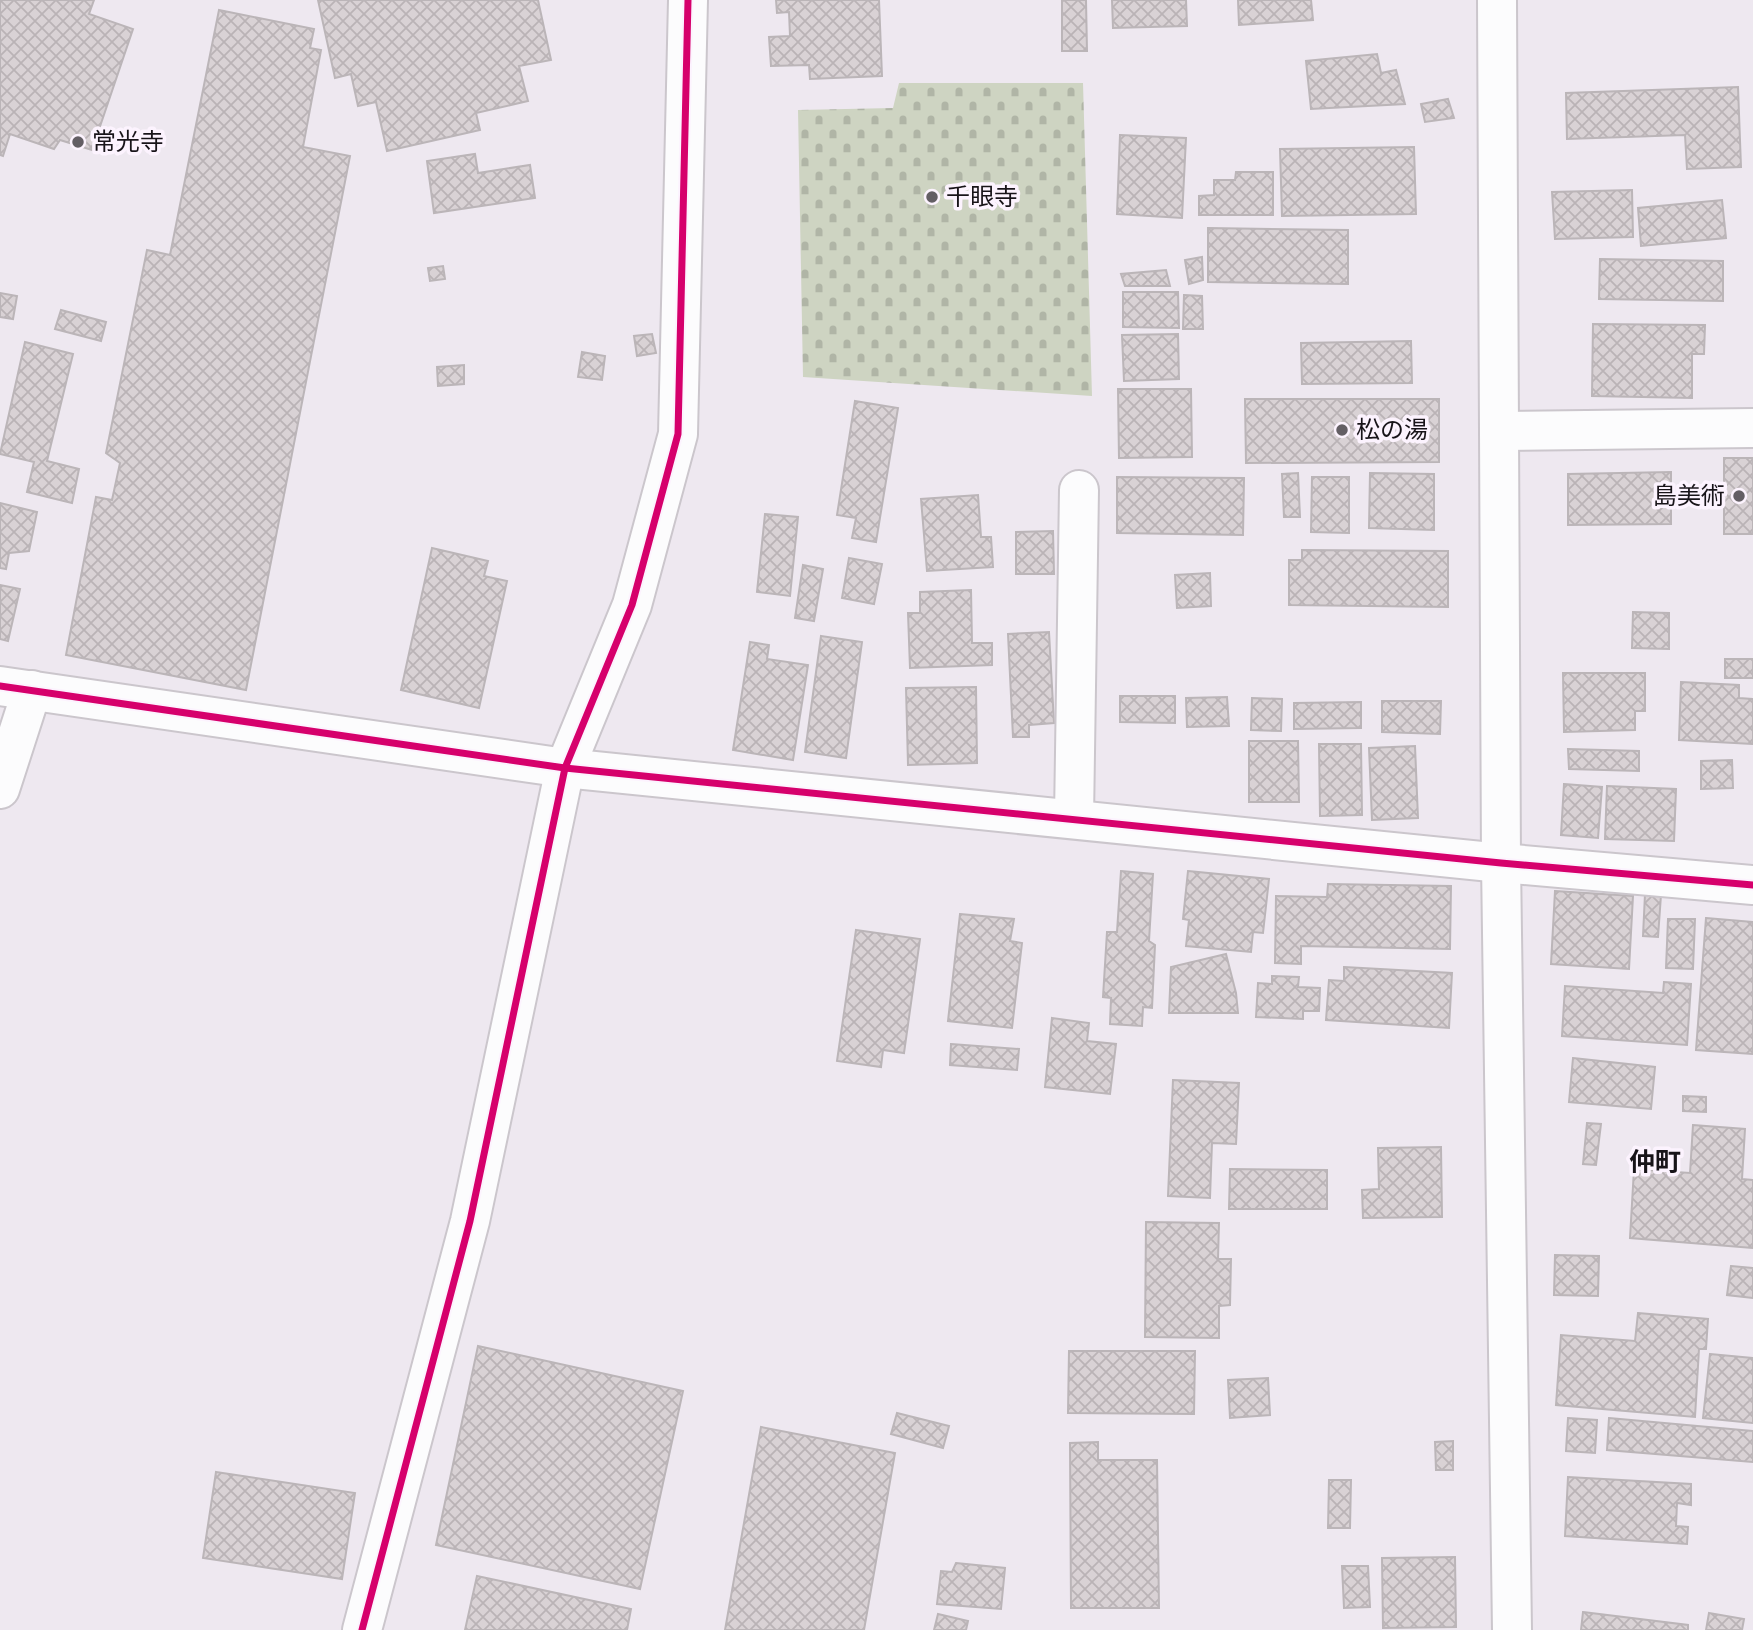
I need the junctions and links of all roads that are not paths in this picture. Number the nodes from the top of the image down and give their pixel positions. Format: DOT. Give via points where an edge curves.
graph roads {
  1 [pos="688,0"];
  2 [pos="1497,0"];
  3 [pos="1753,428"];
  4 [pos="1499,432"];
  5 [pos="1079,490"];
  6 [pos="16,688"];
  7 [pos="565,768"];
  8 [pos="0,789"];
  9 [pos="1074,818"];
  10 [pos="1501,863"];
  11 [pos="1753,885"];
  12 [pos="362,1630"];
  13 [pos="1512,1630"];
  1 -- 7 [label="street" via="677,434 632,605"];
  2 -- 4 [label="street"];
  3 -- 4 [label="street"];
  4 -- 10 [label="street"];
  5 -- 9 [label="street"];
  6 -- 7 [label="street"];
  6 -- 8 [label="street"];
  7 -- 9 [label="street"];
  7 -- 12 [label="street" via="470,1221"];
  9 -- 10 [label="street"];
  10 -- 11 [label="street"];
  10 -- 13 [label="street"];
}
